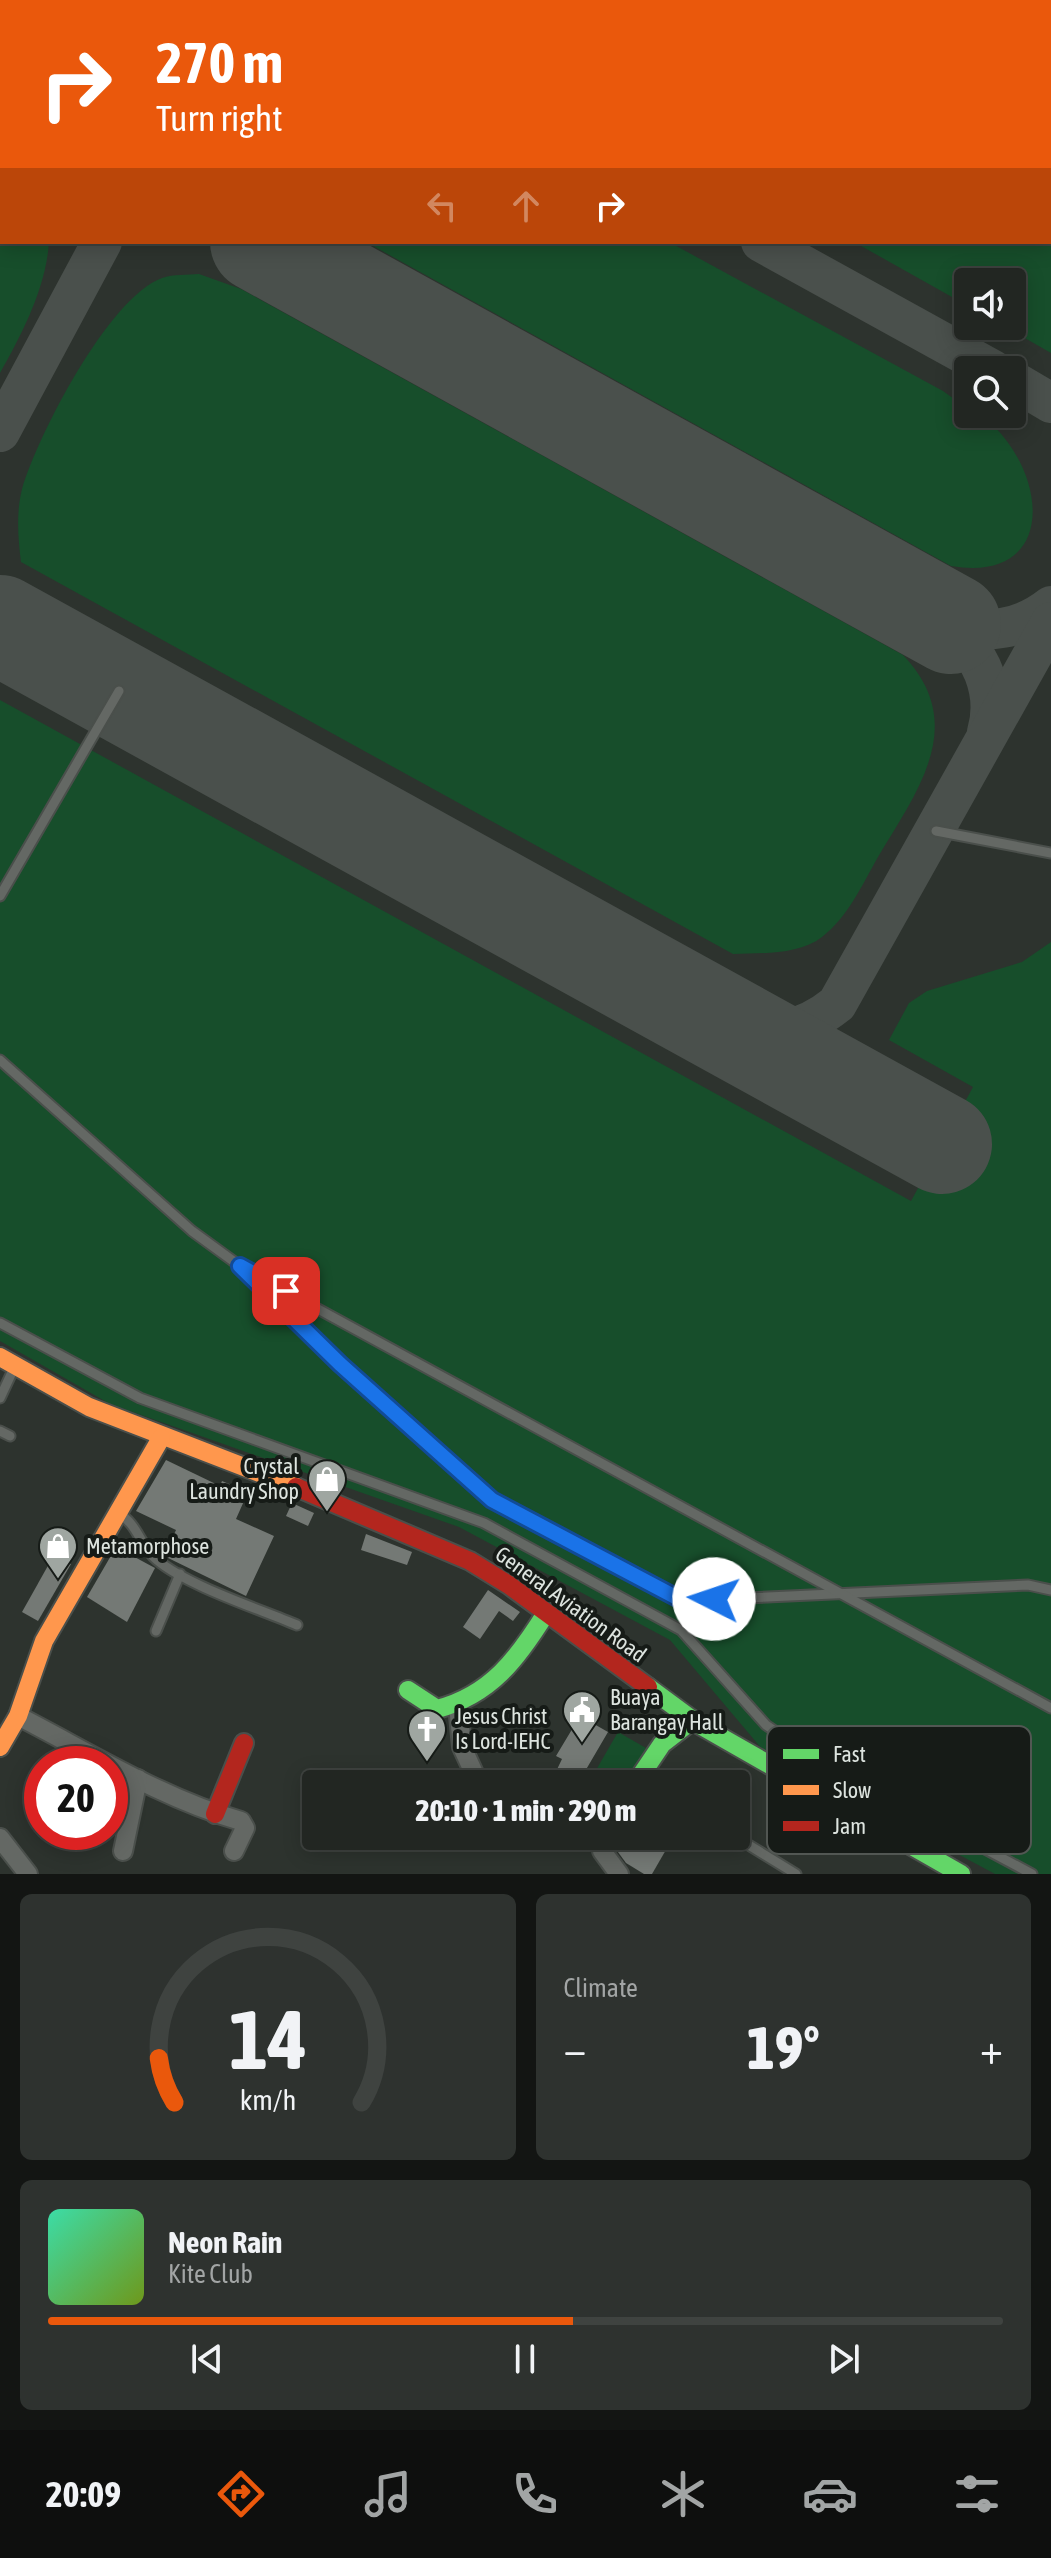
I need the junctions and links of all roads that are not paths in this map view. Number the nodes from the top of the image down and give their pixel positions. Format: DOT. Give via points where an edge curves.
graph roads {
  1 [pos="119,691"];
  2 [pos="936,831"];
  3 [pos="1051,853"];
  4 [pos="0,896"];
  5 [pos="0,1060"];
  6 [pos="240,1266"];
  7 [pos="0,1323"];
  8 [pos="8,1361"];
  9 [pos="0,1398"];
  10 [pos="0,1431"];
  11 [pos="10,1436"];
  12 [pos="161,1438"];
  13 [pos="117,1513"];
  14 [pos="180,1574"];
  15 [pos="1051,1590"];
  16 [pos="839,1594"];
  17 [pos="546,1613"];
  18 [pos="297,1625"];
  19 [pos="156,1631"];
  20 [pos="408,1690"];
  21 [pos="458,1705"];
  22 [pos="1051,1708"];
  23 [pos="18,1716"];
  24 [pos="693,1720"];
  25 [pos="770,1726"];
  26 [pos="244,1743"];
  27 [pos="0,1747"];
  28 [pos="767,1763"];
  29 [pos="473,1770"];
  30 [pos="644,1770"];
  31 [pos="138,1779"];
  32 [pos="215,1814"];
  33 [pos="0,1838"];
  34 [pos="750,1846"];
  35 [pos="602,1850"];
  36 [pos="123,1851"];
  37 [pos="234,1851"];
  38 [pos="926,1854"];
  39 [pos="995,1854"];
  40 [pos="28,1874"];
  41 [pos="619,1874"];
  42 [pos="796,1874"];
  43 [pos="961,1874"];
  44 [pos="1032,1874"];
  1 -- 4 [label="lane"];
  2 -- 3 [label="lane"];
  5 -- 6 [label="lane" via="192,1231"];
  6 -- 16 [label="lane"];
  6 -- 16 [label="lane" via="492,1500 683,1601"];
  7 -- 25 [label="lane" via="140,1398 498,1530 681,1630"];
  8 -- 9 [label="lane"];
  8 -- 12 [label="main road, General Aviation Road" via="89,1407"];
  10 -- 11 [label="lane"];
  12 -- 13 [label="main road"];
  12 -- 17 [label="main road, General Aviation Road" via="308,1491 470,1561"];
  13 -- 14 [label="lane" via="130,1520 155,1559"];
  13 -- 23 [label="main road" via="44,1641"];
  14 -- 18 [label="lane"];
  14 -- 19 [label="lane"];
  15 -- 16 [label="lane" via="1028,1585"];
  16 -- 22 [label="lane"];
  17 -- 21 [label="main road" via="495,1684"];
  17 -- 24 [label="main road, General Aviation Road"];
  20 -- 21 [label="main road" via="437,1709"];
  21 -- 29 [label="street" via="462,1747"];
  23 -- 27 [label="main road"];
  23 -- 31 [label="street"];
  24 -- 28 [label="main road, General Aviation Road"];
  24 -- 30 [label="main road" via="662,1744"];
  26 -- 32 [label="main road"];
  31 -- 32 [label="street"];
  31 -- 36 [label="street"];
  32 -- 37 [label="street" via="245,1824"];
  33 -- 40 [label="street"];
  34 -- 42 [label="lane"];
  35 -- 41 [label="street"];
  38 -- 43 [label="main road, General Aviation Road"];
  39 -- 44 [label="lane"];
}
